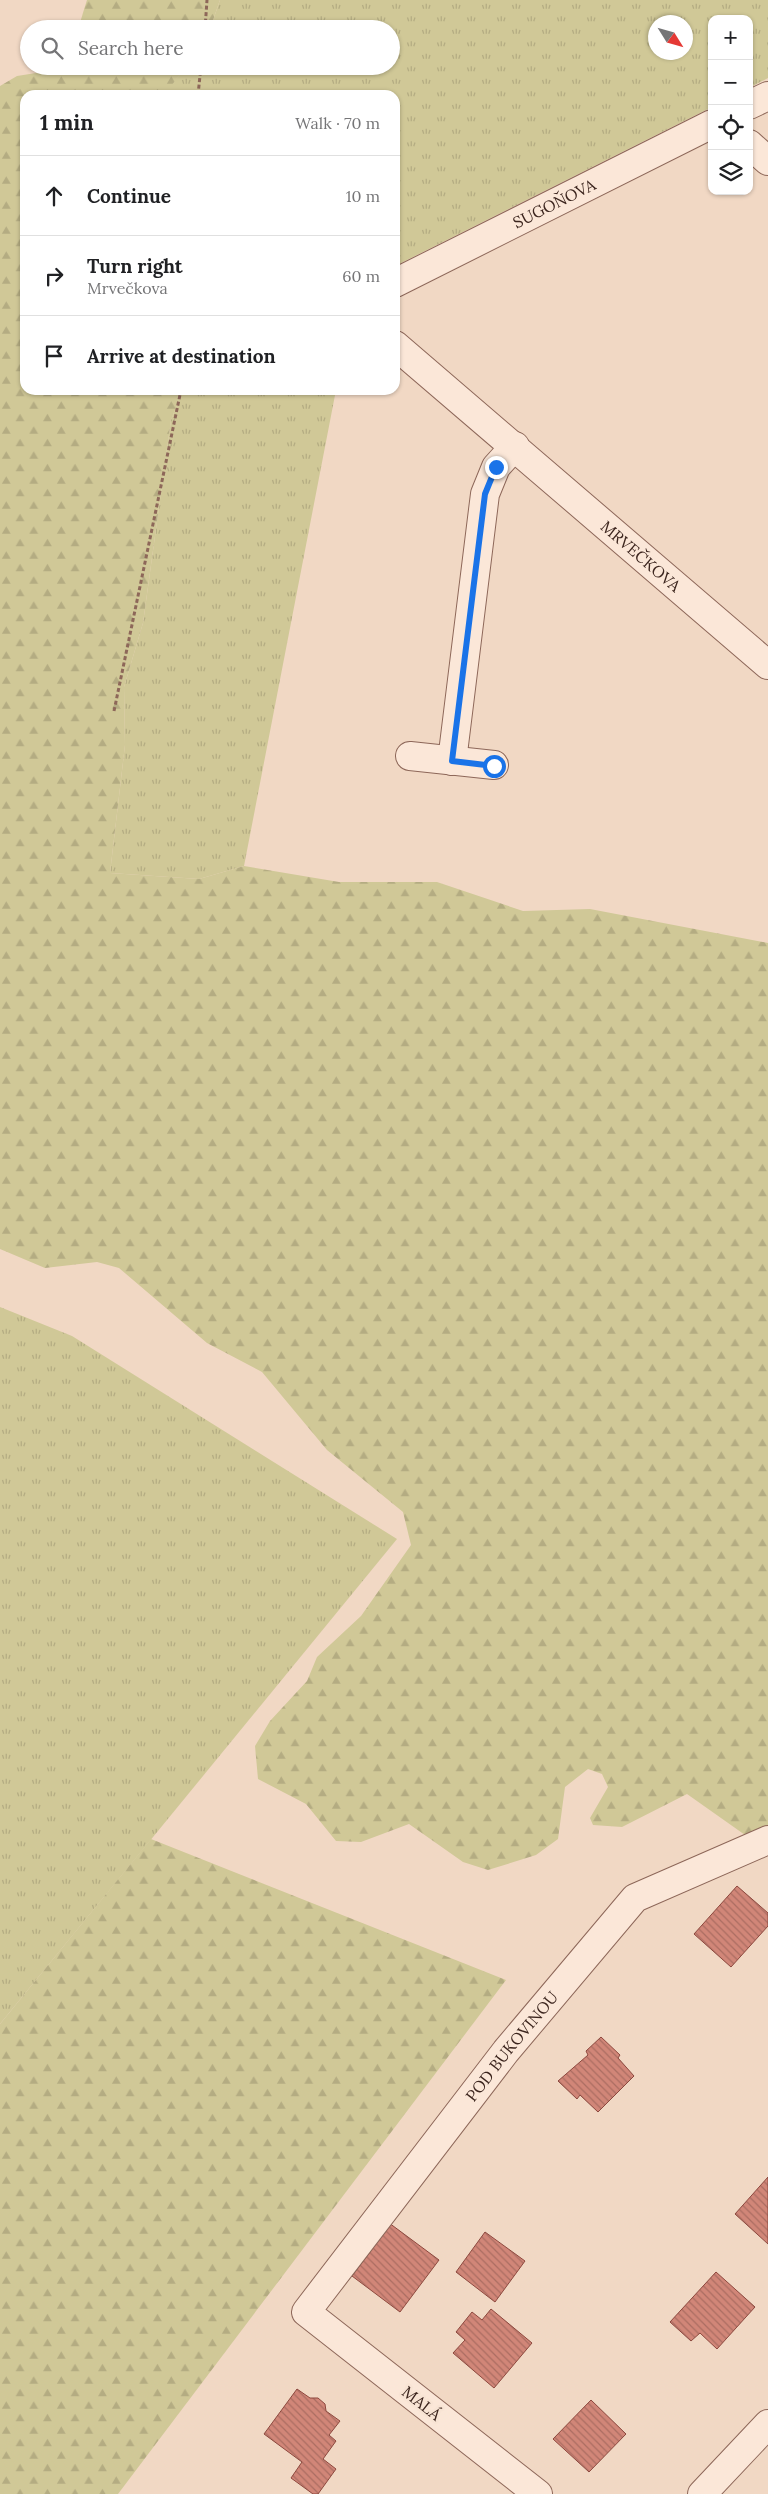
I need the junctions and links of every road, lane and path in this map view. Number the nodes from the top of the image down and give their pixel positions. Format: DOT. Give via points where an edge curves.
graph roads {
  1 [pos="207,0"];
  2 [pos="206,20"];
  3 [pos="200,75"];
  4 [pos="199,90"];
  5 [pos="768,96"];
  6 [pos="753,103"];
  7 [pos="708,126"];
  8 [pos="753,148"];
  9 [pos="768,161"];
  10 [pos="400,281"];
  11 [pos="400,349"];
  12 [pos="180,395"];
  13 [pos="514,446"];
  14 [pos="768,666"];
  15 [pos="114,711"];
  16 [pos="410,756"];
  17 [pos="452,761"];
  18 [pos="494,766"];
  19 [pos="768,1840"];
  20 [pos="306,2312"];
  21 [pos="768,2424"];
  22 [pos="538,2494"];
  23 [pos="702,2494"];
  1 -- 2 [label="path"];
  3 -- 4 [label="path"];
  5 -- 6 [label="street"];
  7 -- 10 [label="street, SUGOŇOVA"];
  8 -- 9 [label="street"];
  11 -- 13 [label="street, MRVEČKOVA"];
  12 -- 15 [label="path"];
  13 -- 14 [label="street, MRVEČKOVA"];
  13 -- 17 [label="street" via="496,467 485,494"];
  16 -- 17 [label="street"];
  17 -- 18 [label="street"];
  19 -- 20 [label="street, POD BUKOVINOU" via="635,1898 506,2051"];
  20 -- 22 [label="street, MALÁ"];
  21 -- 23 [label="street"];
}
